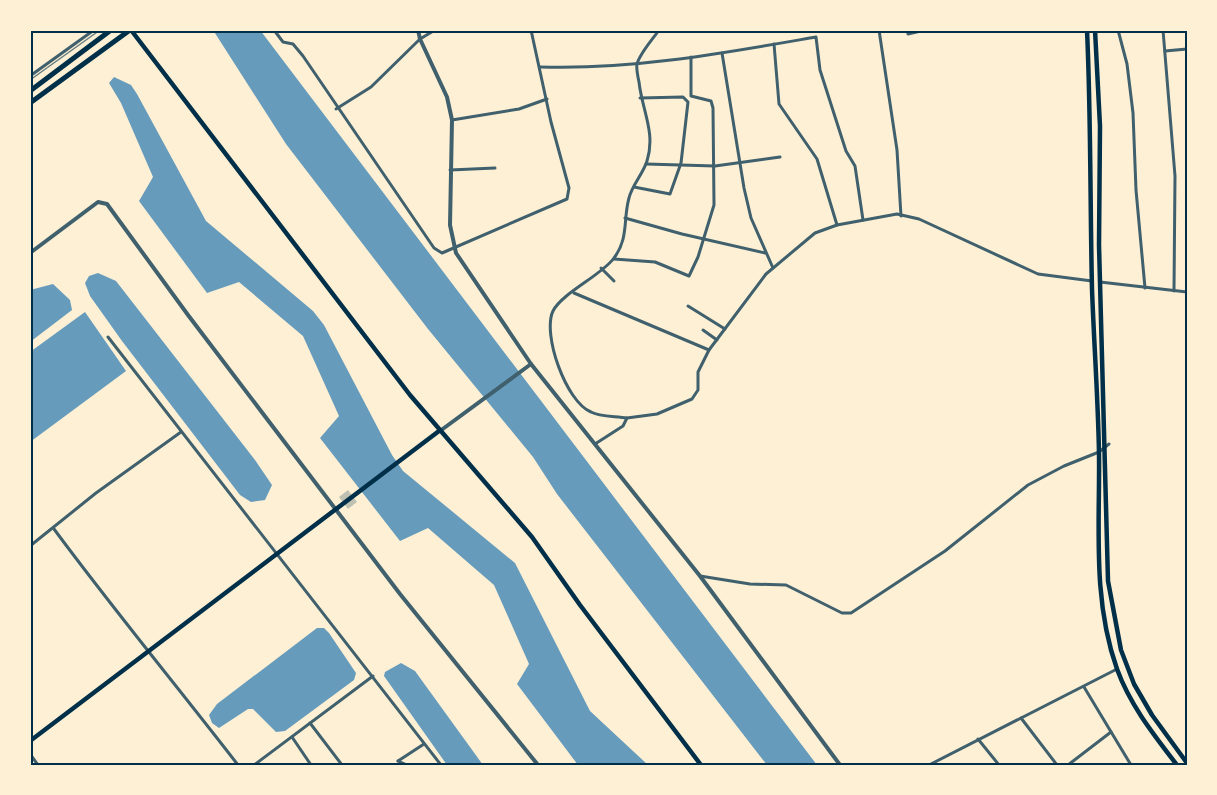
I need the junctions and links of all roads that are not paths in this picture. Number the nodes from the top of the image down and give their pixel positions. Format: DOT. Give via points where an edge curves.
graph roads {
  1 [pos="94,30"];
  2 [pos="111,30"];
  3 [pos="131,30"];
  4 [pos="274,30"];
  5 [pos="418,30"];
  6 [pos="435,30"];
  7 [pos="531,30"];
  8 [pos="659,30"];
  9 [pos="879,30"];
  10 [pos="907,30"];
  11 [pos="925,30"];
  12 [pos="1088,30"];
  13 [pos="1095,30"];
  14 [pos="1118,30"];
  15 [pos="1163,30"];
  16 [pos="420,39"];
  17 [pos="774,44"];
  18 [pos="1187,50"];
  19 [pos="1165,51"];
  20 [pos="722,53"];
  21 [pos="691,57"];
  22 [pos="636,66"];
  23 [pos="540,67"];
  24 [pos="30,76"];
  25 [pos="30,91"];
  26 [pos="691,96"];
  27 [pos="640,98"];
  28 [pos="547,99"];
  29 [pos="688,102"];
  30 [pos="30,103"];
  31 [pos="336,109"];
  32 [pos="452,120"];
  33 [pos="1092,126"];
  34 [pos="1100,126"];
  35 [pos="780,157"];
  36 [pos="681,163"];
  37 [pos="738,163"];
  38 [pos="646,164"];
  39 [pos="715,166"];
  40 [pos="495,168"];
  41 [pos="450,170"];
  42 [pos="634,187"];
  43 [pos="901,216"];
  44 [pos="625,218"];
  45 [pos="862,220"];
  46 [pos="837,225"];
  47 [pos="704,239"];
  48 [pos="453,248"];
  49 [pos="30,253"];
  50 [pos="765,253"];
  51 [pos="614,259"];
  52 [pos="601,268"];
  53 [pos="773,268"];
  54 [pos="614,281"];
  55 [pos="1092,281"];
  56 [pos="1100,282"];
  57 [pos="1145,288"];
  58 [pos="1174,291"];
  59 [pos="1187,292"];
  60 [pos="574,293"];
  61 [pos="688,306"];
  62 [pos="725,329"];
  63 [pos="703,330"];
  64 [pos="108,337"];
  65 [pos="717,340"];
  66 [pos="709,350"];
  67 [pos="531,364"];
  68 [pos="627,418"];
  69 [pos="439,431"];
  70 [pos="181,432"];
  71 [pos="595,444"];
  72 [pos="1108,445"];
  73 [pos="1099,452"];
  74 [pos="337,509"];
  75 [pos="54,529"];
  76 [pos="30,546"];
  77 [pos="278,553"];
  78 [pos="700,576"];
  79 [pos="1112,612"];
  80 [pos="1103,615"];
  81 [pos="150,651"];
  82 [pos="1117,669"];
  83 [pos="373,676"];
  84 [pos="1084,687"];
  85 [pos="1020,718"];
  86 [pos="310,723"];
  87 [pos="1111,732"];
  88 [pos="292,736"];
  89 [pos="978,739"];
  90 [pos="30,741"];
  91 [pos="424,743"];
  92 [pos="30,754"];
  93 [pos="1185,761"];
  94 [pos="38,765"];
  95 [pos="238,765"];
  96 [pos="254,765"];
  97 [pos="311,765"];
  98 [pos="342,765"];
  99 [pos="407,765"];
  100 [pos="441,765"];
  101 [pos="538,765"];
  102 [pos="701,765"];
  103 [pos="840,765"];
  104 [pos="929,765"];
  105 [pos="999,765"];
  106 [pos="1057,765"];
  107 [pos="1068,765"];
  108 [pos="1131,765"];
  109 [pos="1176,765"];
  1 -- 24 [label="street"];
  2 -- 25 [label="main road"];
  3 -- 30 [label="main road"];
  3 -- 69 [label="main road"];
  4 -- 31 [label="street" via="283,42 293,45"];
  5 -- 16 [label="street"];
  6 -- 16 [label="street"];
  7 -- 23 [label="street"];
  8 -- 22 [label="street"];
  9 -- 43 [label="street" via="897,150"];
  10 -- 11 [label="street" via="908,34"];
  12 -- 33 [label="main road"];
  13 -- 34 [label="main road"];
  14 -- 57 [label="street" via="1133,113"];
  15 -- 19 [label="street"];
  16 -- 31 [label="street" via="371,87"];
  16 -- 32 [label="street" via="447,97"];
  17 -- 20 [label="street"];
  17 -- 45 [label="street" via="816,37 820,70 846,151 855,166"];
  17 -- 46 [label="street" via="779,104 817,159"];
  18 -- 19 [label="street"];
  19 -- 58 [label="street" via="1175,176"];
  20 -- 21 [label="street"];
  20 -- 37 [label="street"];
  21 -- 22 [label="street"];
  21 -- 26 [label="street"];
  22 -- 23 [label="street"];
  22 -- 27 [label="street"];
  23 -- 28 [label="street"];
  26 -- 29 [label="street"];
  26 -- 39 [label="street" via="711,101"];
  27 -- 29 [label="street" via="683,97"];
  27 -- 38 [label="street" via="651,133"];
  28 -- 32 [label="street" via="519,109"];
  28 -- 48 [label="street" via="569,188 567,199"];
  29 -- 36 [label="street"];
  31 -- 48 [label="street" via="434,248 442,253"];
  32 -- 41 [label="street"];
  33 -- 34 [label="main road"];
  33 -- 55 [label="main road"];
  34 -- 56 [label="main road"];
  35 -- 37 [label="street"];
  36 -- 38 [label="street"];
  36 -- 39 [label="street"];
  36 -- 42 [label="street" via="670,194"];
  37 -- 39 [label="street"];
  37 -- 50 [label="street" via="751,218"];
  38 -- 42 [label="street"];
  39 -- 47 [label="street" via="714,205"];
  40 -- 41 [label="street"];
  41 -- 48 [label="street"];
  42 -- 44 [label="street"];
  43 -- 45 [label="street"];
  43 -- 55 [label="street" via="919,219 1038,274"];
  44 -- 47 [label="street"];
  44 -- 51 [label="street" via="626,234"];
  45 -- 46 [label="street"];
  46 -- 53 [label="street" via="815,233"];
  47 -- 50 [label="street"];
  47 -- 51 [label="street" via="689,276 655,262"];
  48 -- 67 [label="street"];
  49 -- 74 [label="street" via="98,202 107,204"];
  50 -- 53 [label="street"];
  51 -- 52 [label="street"];
  52 -- 54 [label="street"];
  52 -- 60 [label="street"];
  53 -- 62 [label="street"];
  55 -- 56 [label="main road"];
  55 -- 73 [label="main road"];
  56 -- 57 [label="street"];
  56 -- 72 [label="main road"];
  57 -- 58 [label="street"];
  58 -- 59 [label="street"];
  60 -- 66 [label="street"];
  60 -- 68 [label="street" via="553,312 553,336 565,385 591,413"];
  61 -- 62 [label="street"];
  62 -- 65 [label="street"];
  63 -- 65 [label="street"];
  64 -- 70 [label="street"];
  65 -- 66 [label="street"];
  66 -- 68 [label="street" via="698,372 698,390 692,399 657,414"];
  67 -- 69 [label="street"];
  67 -- 71 [label="street"];
  68 -- 71 [label="street" via="623,426"];
  69 -- 74 [label="main road"];
  69 -- 102 [label="main road" via="532,537"];
  70 -- 75 [label="street" via="96,493"];
  70 -- 77 [label="street"];
  71 -- 78 [label="street"];
  72 -- 73 [label="street"];
  72 -- 79 [label="main road" via="1106,548"];
  73 -- 78 [label="street" via="1028,484 945,551 851,613 786,585"];
  73 -- 80 [label="main road" via="1099,581"];
  74 -- 77 [label="main road"];
  74 -- 101 [label="street"];
  75 -- 76 [label="street"];
  75 -- 81 [label="street" via="98,590"];
  77 -- 81 [label="main road"];
  77 -- 83 [label="street"];
  78 -- 103 [label="street"];
  79 -- 80 [label="main road"];
  79 -- 93 [label="main road" via="1134,684"];
  80 -- 82 [label="main road"];
  81 -- 90 [label="main road"];
  81 -- 95 [label="street"];
  82 -- 84 [label="street"];
  82 -- 109 [label="main road" via="1144,721"];
  83 -- 86 [label="street"];
  83 -- 91 [label="street"];
  84 -- 85 [label="street"];
  84 -- 87 [label="street"];
  85 -- 89 [label="street"];
  85 -- 106 [label="street"];
  86 -- 88 [label="street"];
  86 -- 98 [label="street"];
  87 -- 107 [label="street"];
  87 -- 108 [label="street"];
  88 -- 96 [label="street"];
  88 -- 97 [label="street"];
  89 -- 104 [label="street"];
  89 -- 105 [label="street"];
  91 -- 99 [label="street" via="398,761"];
  91 -- 100 [label="street"];
  92 -- 94 [label="street"];
  93 -- 109 [label="main road"];
}
